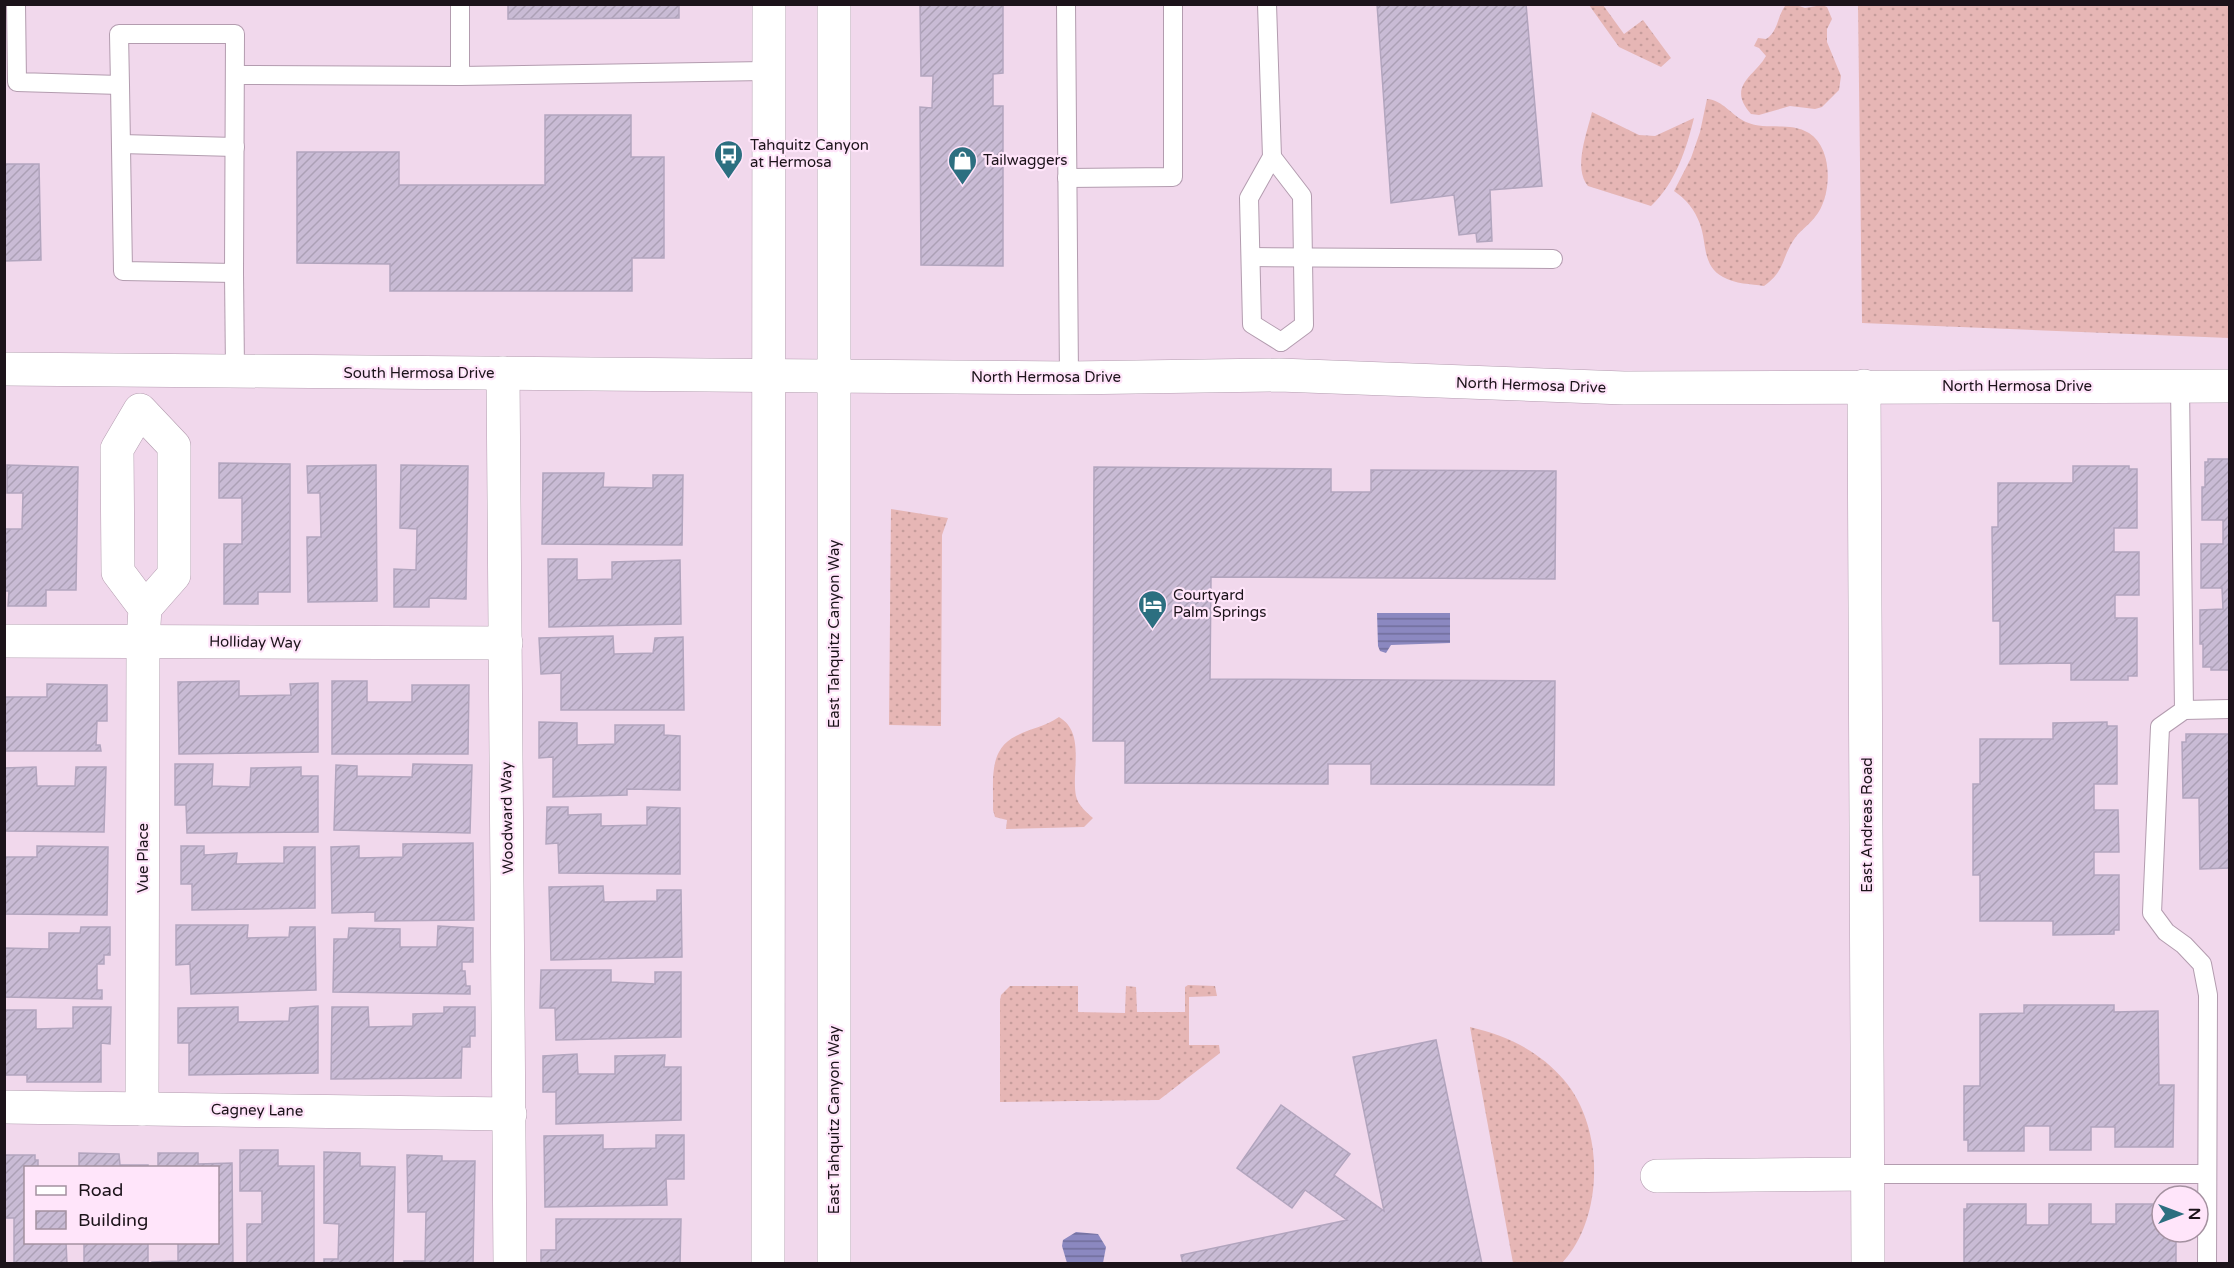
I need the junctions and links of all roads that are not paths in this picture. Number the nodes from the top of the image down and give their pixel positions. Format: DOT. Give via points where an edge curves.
graph roads {
  1 [pos="16,4"];
  2 [pos="460,4"];
  3 [pos="769,4"];
  4 [pos="834,4"];
  5 [pos="1066,4"];
  6 [pos="1173,4"];
  7 [pos="1267,4"];
  8 [pos="769,71"];
  9 [pos="236,75"];
  10 [pos="460,76"];
  11 [pos="120,85"];
  12 [pos="121,144"];
  13 [pos="235,147"];
  14 [pos="1272,158"];
  15 [pos="1067,178"];
  16 [pos="1303,256"];
  17 [pos="1251,257"];
  18 [pos="1554,259"];
  19 [pos="234,273"];
  20 [pos="1281,342"];
  21 [pos="4,369"];
  22 [pos="139,370"];
  23 [pos="235,371"];
  24 [pos="503,373"];
  25 [pos="769,375"];
  26 [pos="833,375"];
  27 [pos="1280,375"];
  28 [pos="1069,378"];
  29 [pos="1864,386"];
  30 [pos="2180,386"];
  31 [pos="2229,386"];
  32 [pos="140,410"];
  33 [pos="145,608"];
  34 [pos="4,641"];
  35 [pos="143,641"];
  36 [pos="506,643"];
  37 [pos="2229,709"];
  38 [pos="2184,710"];
  39 [pos="4,1107"];
  40 [pos="142,1109"];
  41 [pos="510,1113"];
  42 [pos="2207,1173"];
  43 [pos="1869,1174"];
  44 [pos="1657,1176"];
  45 [pos="510,1263"];
  46 [pos="768,1263"];
  47 [pos="834,1263"];
  48 [pos="1868,1263"];
  49 [pos="2207,1263"];
  1 -- 11 [label="lane" via="17,82"];
  2 -- 10 [label="lane"];
  3 -- 8 [label="street"];
  4 -- 26 [label="street, East Tahquitz Canyon Way"];
  5 -- 15 [label="lane"];
  6 -- 15 [label="lane" via="1173,177"];
  7 -- 14 [label="lane"];
  8 -- 10 [label="lane"];
  8 -- 25 [label="street"];
  9 -- 10 [label="lane"];
  9 -- 11 [label="lane" via="235,34 119,34"];
  9 -- 13 [label="lane"];
  11 -- 12 [label="lane"];
  12 -- 13 [label="lane"];
  12 -- 19 [label="lane" via="123,271"];
  13 -- 19 [label="lane"];
  14 -- 16 [label="lane" via="1302,196"];
  14 -- 17 [label="lane" via="1249,198"];
  15 -- 28 [label="lane"];
  16 -- 17 [label="lane"];
  16 -- 18 [label="lane"];
  16 -- 20 [label="lane" via="1304,325"];
  17 -- 20 [label="lane" via="1252,324"];
  19 -- 23 [label="lane"];
  20 -- 27 [label="lane"];
  21 -- 22 [label="street, South Hermosa Drive"];
  22 -- 23 [label="street, South Hermosa Drive"];
  22 -- 32 [label="street"];
  23 -- 24 [label="street, South Hermosa Drive"];
  24 -- 25 [label="street, South Hermosa Drive"];
  24 -- 36 [label="street, Woodward Way"];
  25 -- 26 [label="street, South Hermosa Drive"];
  25 -- 46 [label="street"];
  26 -- 28 [label="street, North Hermosa Drive"];
  26 -- 47 [label="street, East Tahquitz Canyon Way"];
  27 -- 28 [label="street, North Hermosa Drive"];
  27 -- 29 [label="street, North Hermosa Drive" via="1624,388"];
  29 -- 30 [label="street, North Hermosa Drive"];
  29 -- 43 [label="street, East Andreas Road"];
  30 -- 31 [label="street, North Hermosa Drive"];
  30 -- 38 [label="lane"];
  32 -- 33 [label="street" via="117,449 118,572"];
  32 -- 33 [label="street" via="174,446 174,575"];
  33 -- 35 [label="street, Vue Place"];
  34 -- 35 [label="street, Holliday Way"];
  35 -- 36 [label="street, Holliday Way"];
  35 -- 40 [label="street, Vue Place"];
  36 -- 41 [label="street, Woodward Way"];
  37 -- 38 [label="lane"];
  38 -- 42 [label="lane" via="2160,727 2152,913 2166,932 2202,963 2208,995"];
  39 -- 40 [label="street, Cagney Lane"];
  40 -- 41 [label="street, Cagney Lane"];
  41 -- 45 [label="street, Woodward Way"];
  42 -- 43 [label="lane"];
  42 -- 49 [label="lane"];
  43 -- 44 [label="street"];
  43 -- 48 [label="street, East Andreas Road"];
}
